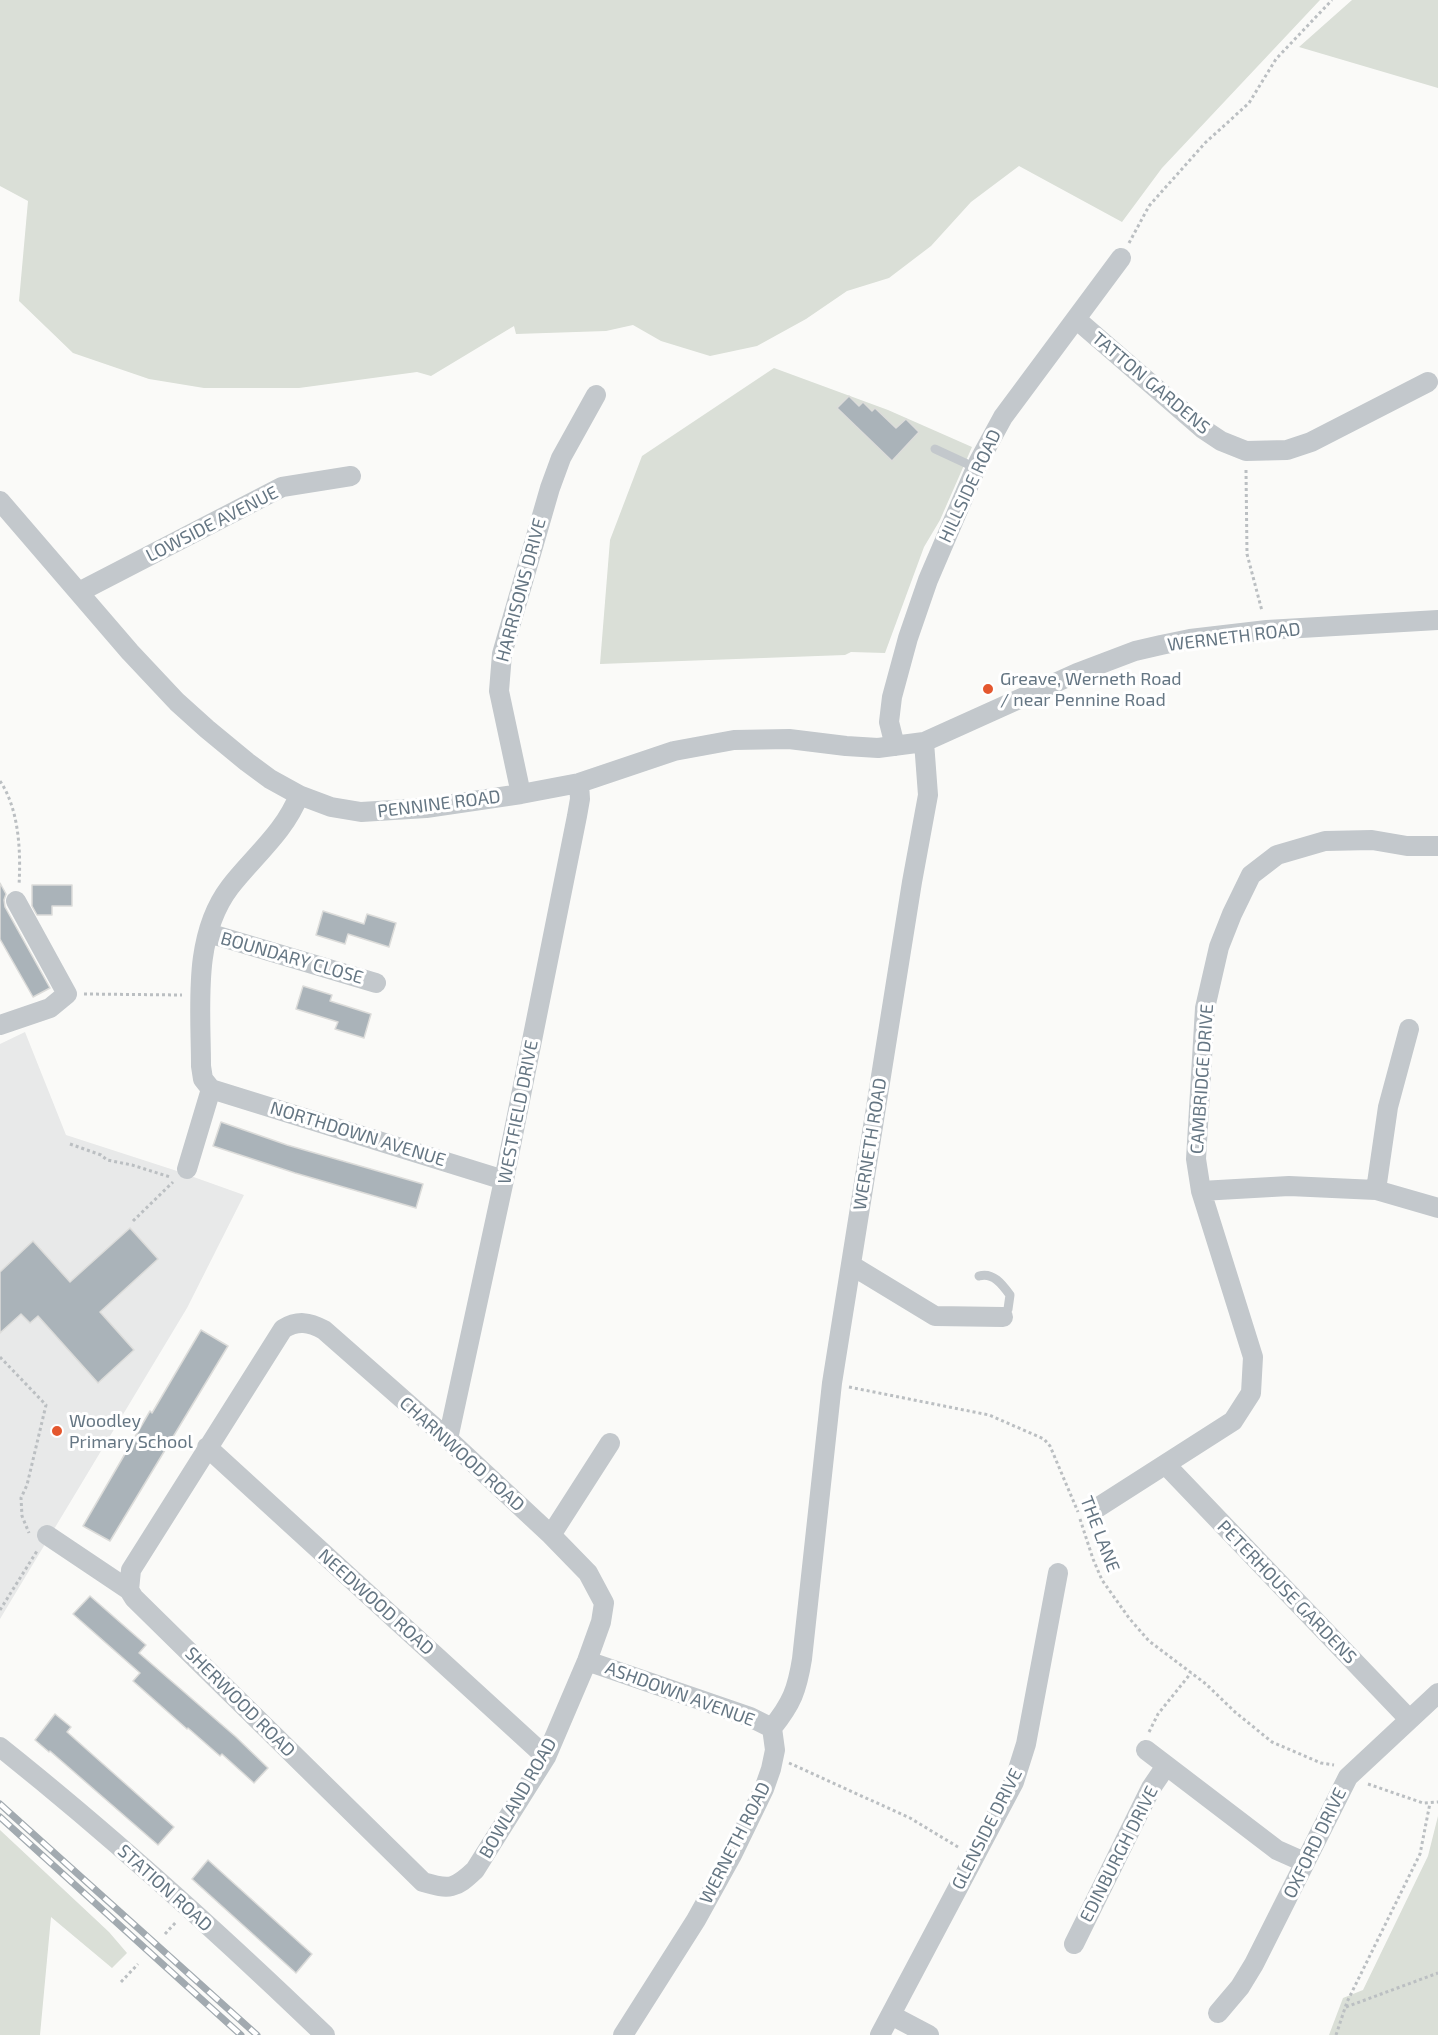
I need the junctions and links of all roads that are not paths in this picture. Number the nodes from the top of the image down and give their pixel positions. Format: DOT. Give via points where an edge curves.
graph roads {
  1 [pos="1121,258"];
  2 [pos="1076,319"];
  3 [pos="1428,382"];
  4 [pos="596,395"];
  5 [pos="935,449"];
  6 [pos="976,468"];
  7 [pos="351,476"];
  8 [pos="0,501"];
  9 [pos="79,592"];
  10 [pos="1438,620"];
  11 [pos="924,742"];
  12 [pos="895,746"];
  13 [pos="579,783"];
  14 [pos="521,794"];
  15 [pos="299,795"];
  16 [pos="1438,846"];
  17 [pos="16,901"];
  18 [pos="208,933"];
  19 [pos="376,982"];
  20 [pos="0,1025"];
  21 [pos="1409,1029"];
  22 [pos="211,1089"];
  23 [pos="181,1174"];
  24 [pos="504,1180"];
  25 [pos="1376,1190"];
  26 [pos="1201,1191"];
  27 [pos="1438,1208"];
  28 [pos="851,1265"];
  29 [pos="979,1276"];
  30 [pos="1003,1317"];
  31 [pos="448,1439"];
  32 [pos="610,1443"];
  33 [pos="207,1447"];
  34 [pos="1166,1465"];
  35 [pos="1097,1508"];
  36 [pos="551,1534"];
  37 [pos="44,1540"];
  38 [pos="1058,1574"];
  39 [pos="129,1590"];
  40 [pos="604,1603"];
  41 [pos="587,1661"];
  42 [pos="1438,1693"];
  43 [pos="1409,1719"];
  44 [pos="772,1728"];
  45 [pos="0,1747"];
  46 [pos="1146,1750"];
  47 [pos="546,1757"];
  48 [pos="1166,1766"];
  49 [pos="1304,1863"];
  50 [pos="423,1882"];
  51 [pos="1074,1944"];
  52 [pos="1218,2013"];
  53 [pos="891,2015"];
  54 [pos="326,2035"];
  55 [pos="623,2035"];
  56 [pos="880,2035"];
  57 [pos="929,2035"];
  1 -- 2 [label="street, HILLSIDE ROAD"];
  2 -- 3 [label="street, TATTON GARDENS" via="1203,429 1246,451 1287,450 1311,442"];
  2 -- 6 [label="street, HILLSIDE ROAD" via="1003,417"];
  4 -- 14 [label="street, HARRISONS DRIVE" via="561,458 550,488 502,654 499,691"];
  5 -- 6 [label="lane"];
  6 -- 12 [label="street, HILLSIDE ROAD" via="908,638 892,697 889,722"];
  7 -- 9 [label="street, LOWSIDE AVENUE" via="282,487"];
  8 -- 9 [label="street, PENNINE ROAD"];
  9 -- 15 [label="street, PENNINE ROAD" via="177,702 247,762"];
  10 -- 11 [label="street, WERNETH ROAD" via="1267,630 1190,639 1135,651"];
  11 -- 12 [label="street, PENNINE ROAD"];
  11 -- 28 [label="street, WERNETH ROAD" via="928,795"];
  12 -- 13 [label="street, PENNINE ROAD" via="846,746 789,739 734,740 674,751"];
  13 -- 14 [label="street, PENNINE ROAD"];
  13 -- 24 [label="street, WESTFIELD DRIVE" via="577,816"];
  14 -- 15 [label="street, PENNINE ROAD" via="415,809 361,812 331,807"];
  15 -- 18 [label="street" via="284,825 229,888 216,908"];
  16 -- 26 [label="street, CAMBRIDGE DRIVE" via="1372,840 1325,841 1276,855 1251,875 1219,947 1205,1008 1196,1159"];
  17 -- 20 [label="street" via="67,994 50,1008"];
  18 -- 19 [label="street, BOUNDARY CLOSE"];
  18 -- 22 [label="street" via="202,961 201,1066 203,1079"];
  21 -- 25 [label="street" via="1389,1107"];
  22 -- 23 [label="street"];
  22 -- 24 [label="street, NORTHDOWN AVENUE"];
  24 -- 31 [label="street, WESTFIELD DRIVE"];
  25 -- 26 [label="street" via="1289,1186"];
  25 -- 27 [label="street"];
  26 -- 34 [label="street, CAMBRIDGE DRIVE" via="1253,1357 1251,1393 1233,1421"];
  28 -- 30 [label="street" via="935,1316"];
  28 -- 44 [label="street, WERNETH ROAD" via="832,1383 802,1659 788,1708"];
  29 -- 30 [label="lane" via="993,1277 1010,1294"];
  31 -- 33 [label="street, CHARNWOOD ROAD" via="324,1330 304,1322 283,1329"];
  31 -- 36 [label="street, CHARNWOOD ROAD"];
  32 -- 36 [label="street"];
  33 -- 39 [label="street" via="131,1570"];
  33 -- 47 [label="street, NEEDWOOD ROAD"];
  34 -- 35 [label="street, CAMBRIDGE DRIVE"];
  34 -- 43 [label="street, PETERHOUSE GARDENS"];
  36 -- 40 [label="street, CHARNWOOD ROAD" via="588,1573"];
  37 -- 39 [label="street, SHERWOOD ROAD"];
  38 -- 53 [label="street, GLENSIDE DRIVE" via="1026,1744 1014,1782"];
  39 -- 50 [label="street, SHERWOOD ROAD"];
  40 -- 41 [label="street, BOWLAND ROAD"];
  41 -- 44 [label="street, ASHDOWN AVENUE"];
  41 -- 47 [label="street, BOWLAND ROAD"];
  42 -- 43 [label="street, OXFORD DRIVE"];
  43 -- 49 [label="street, OXFORD DRIVE" via="1348,1777"];
  44 -- 55 [label="street, WERNETH ROAD" via="775,1750 764,1789 696,1920"];
  45 -- 54 [label="street, STATION ROAD" via="187,1907"];
  46 -- 48 [label="street, EDINBURGH DRIVE"];
  47 -- 50 [label="street, BOWLAND ROAD" via="475,1870 462,1882 444,1888"];
  48 -- 49 [label="street, EDINBURGH DRIVE" via="1277,1850"];
  48 -- 51 [label="street, EDINBURGH DRIVE" via="1151,1788"];
  49 -- 52 [label="street, OXFORD DRIVE" via="1254,1964"];
  53 -- 56 [label="street, GLENSIDE DRIVE"];
  53 -- 57 [label="street"];
}
